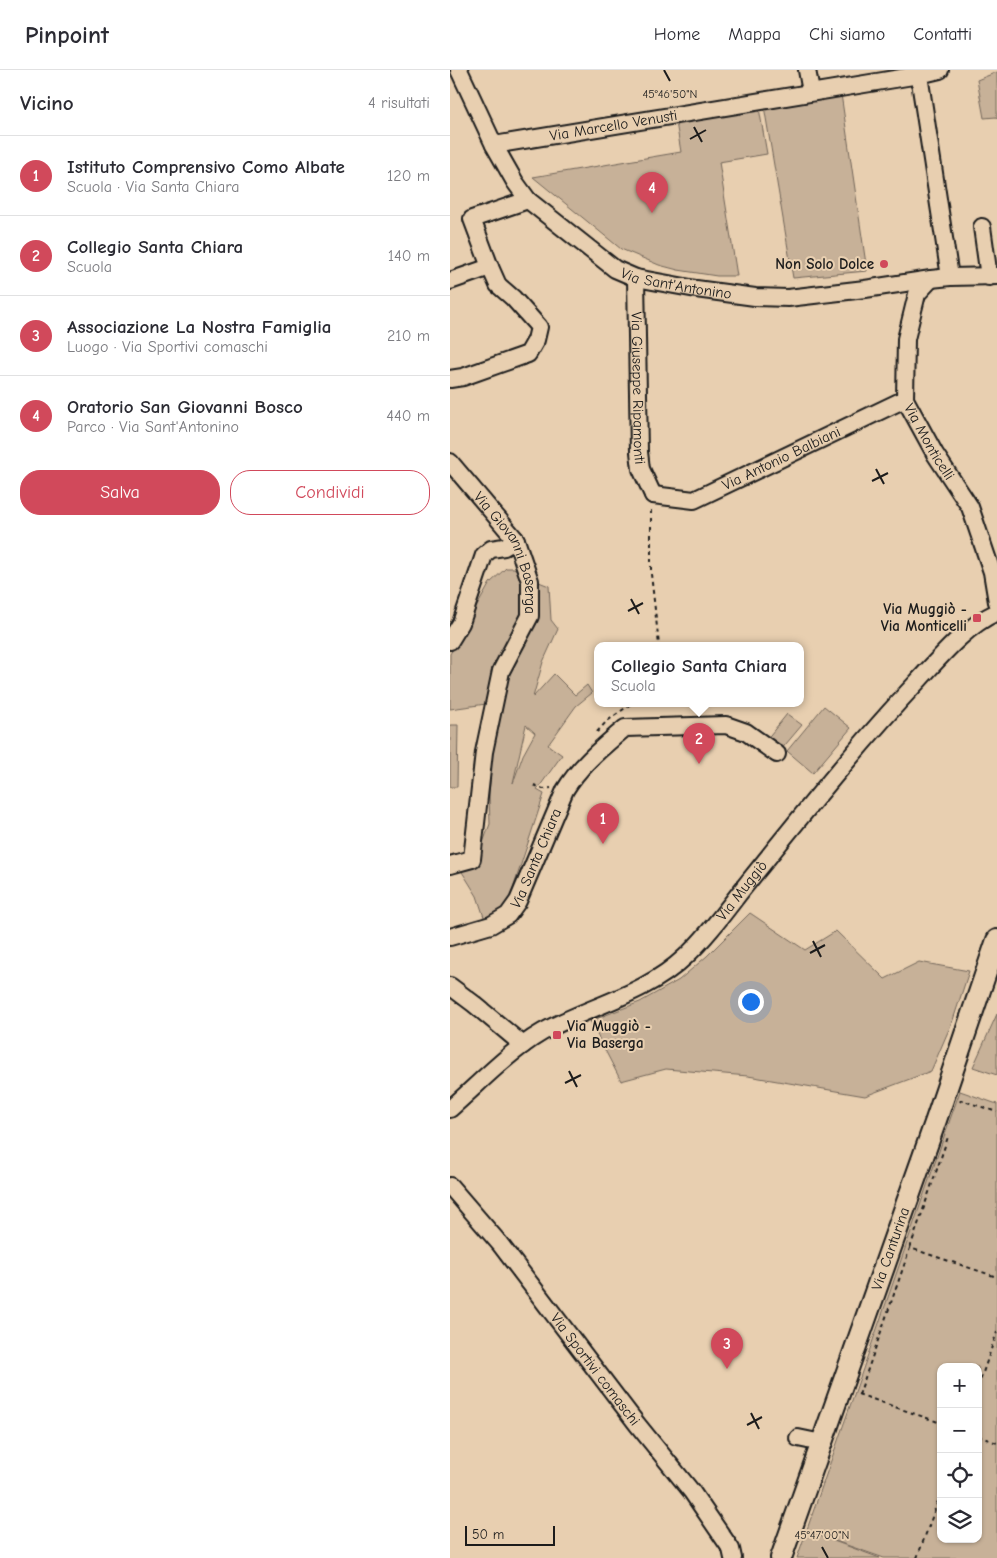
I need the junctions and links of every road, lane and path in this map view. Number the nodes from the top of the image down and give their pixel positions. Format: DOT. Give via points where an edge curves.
graph roads {
  1 [pos="459,70"];
  2 [pos="807,70"];
  3 [pos="940,70"];
  4 [pos="919,75"];
  5 [pos="811,92"];
  6 [pos="494,145"];
  7 [pos="528,200"];
  8 [pos="982,227"];
  9 [pos="490,267"];
  10 [pos="993,276"];
  11 [pos="950,277"];
  12 [pos="636,278"];
  13 [pos="931,279"];
  14 [pos="450,281"];
  15 [pos="450,379"];
  16 [pos="906,399"];
  17 [pos="451,463"];
  18 [pos="650,497"];
  19 [pos="516,540"];
  20 [pos="995,608"];
  21 [pos="450,640"];
  22 [pos="659,642"];
  23 [pos="778,754"];
  24 [pos="534,785"];
  25 [pos="565,790"];
  26 [pos="450,865"];
  27 [pos="450,937"];
  28 [pos="997,940"];
  29 [pos="450,986"];
  30 [pos="523,1045"];
  31 [pos="450,1109"];
  32 [pos="958,1109"];
  33 [pos="997,1112"];
  34 [pos="948,1137"];
  35 [pos="450,1186"];
  36 [pos="910,1248"];
  37 [pos="997,1276"];
  38 [pos="997,1332"];
  39 [pos="982,1375"];
  40 [pos="850,1392"];
  41 [pos="937,1422"];
  42 [pos="982,1437"];
  43 [pos="798,1438"];
  44 [pos="822,1443"];
  45 [pos="997,1443"];
  46 [pos="939,1498"];
  47 [pos="733,1558"];
  48 [pos="781,1558"];
  49 [pos="917,1558"];
  1 -- 6 [label="street, Via Sant'Antonino"];
  2 -- 5 [label="street"];
  3 -- 4 [label="street, Via Marcello Venusti"];
  4 -- 5 [label="street, Via Marcello Venusti"];
  4 -- 11 [label="street"];
  5 -- 6 [label="street, Via Marcello Venusti"];
  6 -- 7 [label="street, Via Sant'Antonino"];
  7 -- 9 [label="street" via="472,219"];
  7 -- 12 [label="street, Via Sant'Antonino" via="615,269"];
  8 -- 10 [label="street"];
  9 -- 14 [label="street"];
  9 -- 15 [label="street" via="498,284 539,327 536,340 528,354"];
  10 -- 11 [label="street, Via Sant'Antonino"];
  11 -- 13 [label="street, Via Sant'Antonino"];
  12 -- 13 [label="street, Via Sant'Antonino" via="696,290 788,298"];
  12 -- 18 [label="street, Via Giuseppe Ripamonti" via="638,452"];
  13 -- 16 [label="street, Via Monticelli" via="917,294 906,339"];
  16 -- 18 [label="street, Via Antonio Balbiani" via="694,500"];
  16 -- 20 [label="street, Via Monticelli" via="935,454 970,507 992,572"];
  17 -- 19 [label="street, Via Giovanni Baserga"];
  18 -- 22 [label="path" via="651,574"];
  19 -- 21 [label="street" via="484,554 461,623"];
  19 -- 26 [label="street, Via Giovanni Baserga" via="530,581 530,616 501,671 484,752 472,858"];
  20 -- 30 [label="street, Via Muggiò" via="960,638 899,701 712,930 684,958 650,984 551,1027"];
  23 -- 25 [label="street, Via Santa Chiara" via="746,732 726,725 625,728 576,772"];
  24 -- 25 [label="path" via="543,789 556,787"];
  25 -- 27 [label="street, Via Santa Chiara" via="518,901 508,915 491,925"];
  28 -- 40 [label="main road, Via Canturina"];
  29 -- 30 [label="street"];
  30 -- 31 [label="street, Via Muggiò"];
  32 -- 33 [label="path" via="961,1100"];
  34 -- 36 [label="path"];
  35 -- 47 [label="street, Via Sportivi comaschi" via="500,1244 692,1492"];
  36 -- 37 [label="path"];
  36 -- 40 [label="path"];
  38 -- 39 [label="path"];
  40 -- 41 [label="path"];
  40 -- 44 [label="main road, Via Canturina"];
  42 -- 45 [label="path"];
  43 -- 44 [label="street"];
  44 -- 48 [label="main road, Via Canturina"];
  46 -- 49 [label="path"];
}
